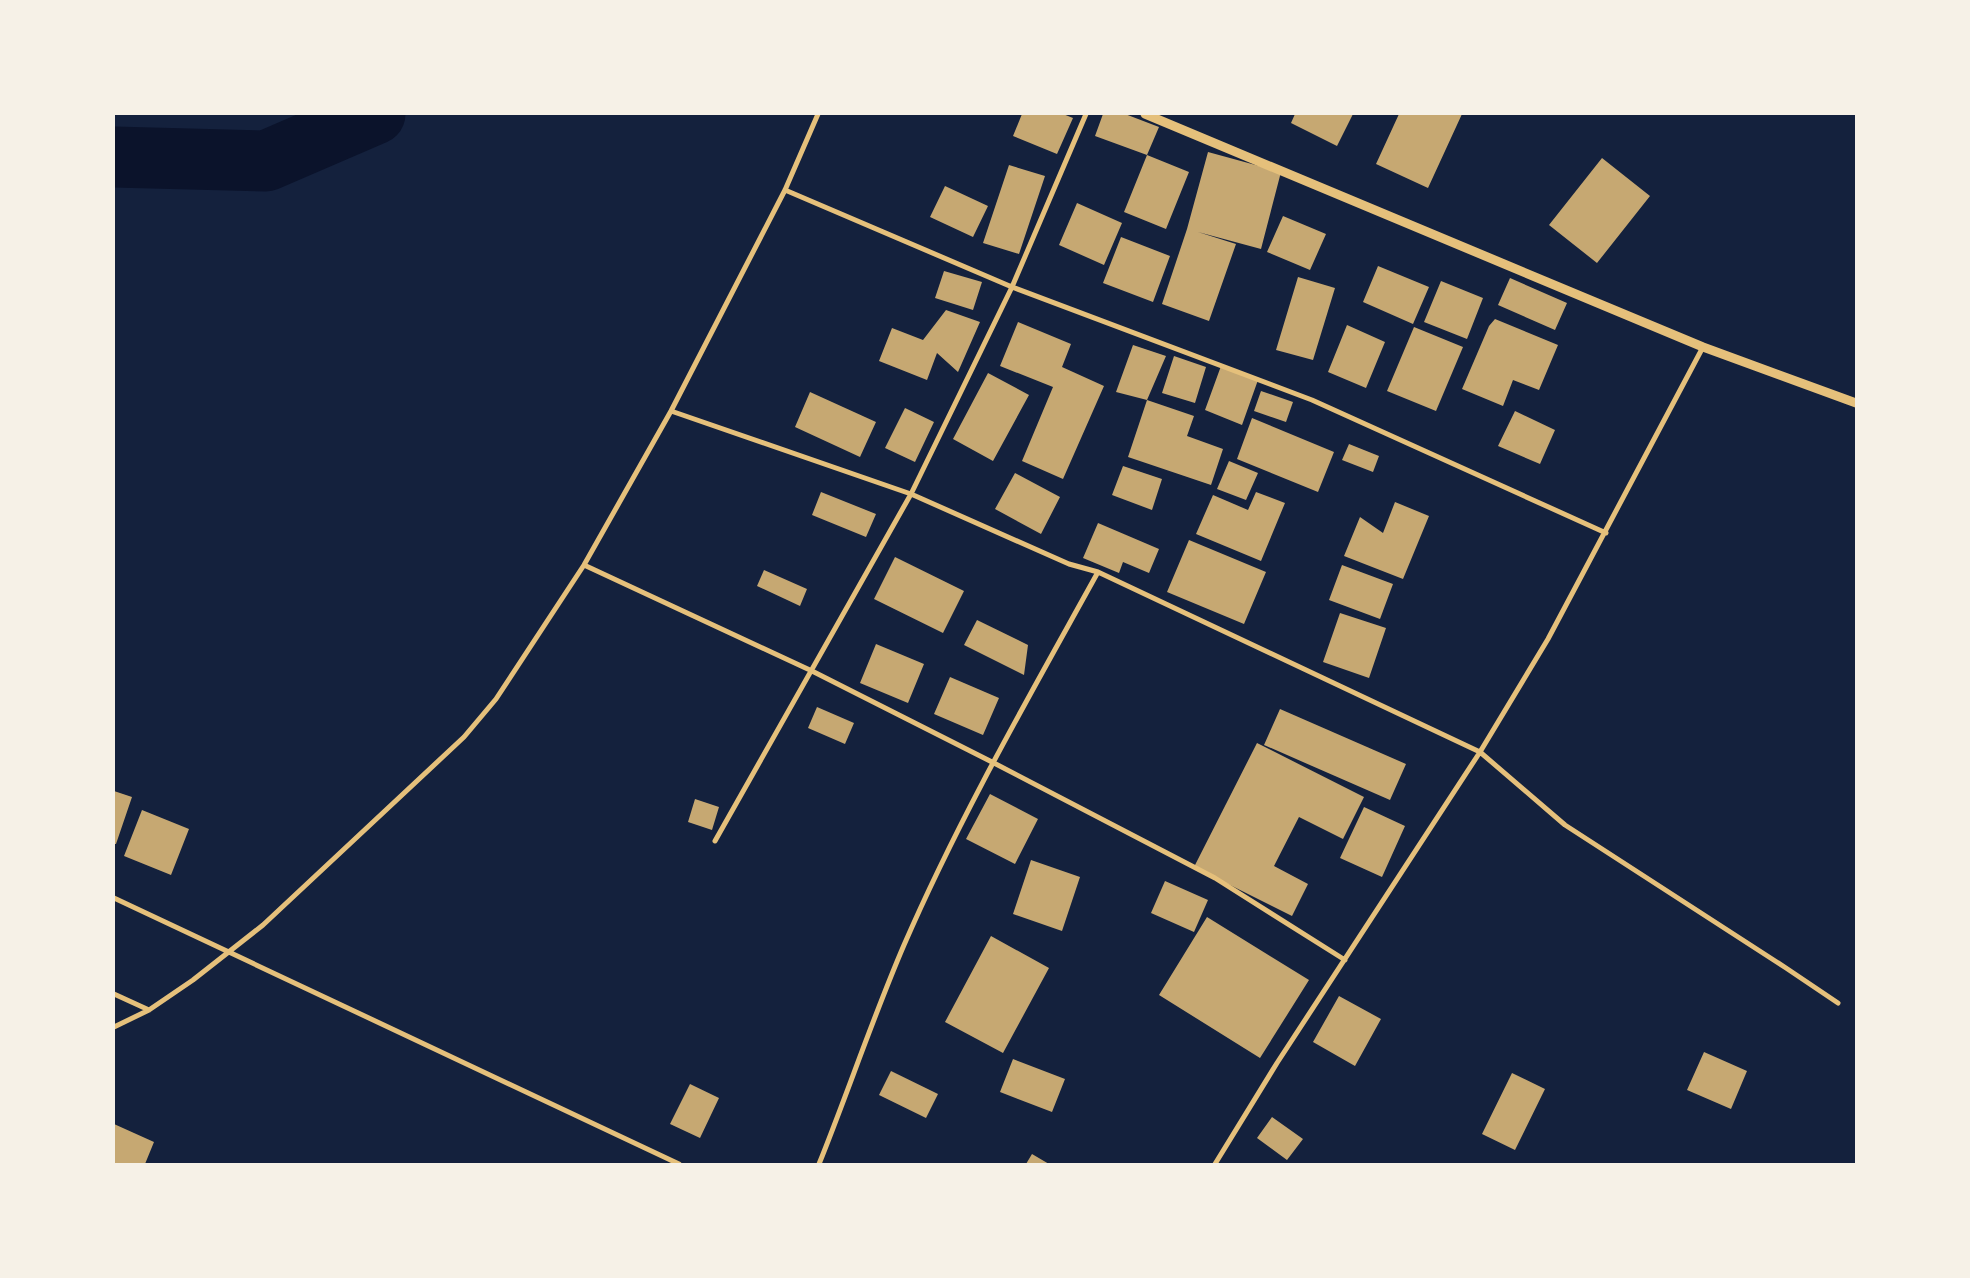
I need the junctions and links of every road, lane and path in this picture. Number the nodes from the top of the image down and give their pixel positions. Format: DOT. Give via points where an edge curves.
graph roads {
  1 [pos="818,114"];
  2 [pos="1086,114"];
  3 [pos="1145,114"];
  4 [pos="785,190"];
  5 [pos="1012,287"];
  6 [pos="1703,348"];
  7 [pos="1856,403"];
  8 [pos="671,411"];
  9 [pos="911,494"];
  10 [pos="1606,533"];
  11 [pos="584,565"];
  12 [pos="1098,572"];
  13 [pos="812,672"];
  14 [pos="1480,752"];
  15 [pos="992,762"];
  16 [pos="715,841"];
  17 [pos="114,898"];
  18 [pos="230,952"];
  19 [pos="1345,960"];
  20 [pos="114,994"];
  21 [pos="1838,1004"];
  22 [pos="149,1010"];
  23 [pos="114,1027"];
  24 [pos="679,1164"];
  25 [pos="819,1164"];
  26 [pos="1215,1164"];
  1 -- 4 [label="street"];
  2 -- 5 [label="street"];
  3 -- 6 [label="street"];
  4 -- 5 [label="street"];
  4 -- 8 [label="street"];
  5 -- 9 [label="street"];
  5 -- 10 [label="street" via="1312,400"];
  6 -- 7 [label="street"];
  6 -- 10 [label="street"];
  8 -- 9 [label="street"];
  8 -- 11 [label="street"];
  9 -- 12 [label="street" via="1069,564"];
  9 -- 13 [label="street"];
  10 -- 14 [label="street" via="1548,639"];
  11 -- 13 [label="street"];
  11 -- 18 [label="street" via="496,699 464,737"];
  12 -- 14 [label="street"];
  12 -- 15 [label="street"];
  13 -- 15 [label="street"];
  13 -- 16 [label="street"];
  14 -- 19 [label="street"];
  14 -- 21 [label="street" via="1565,825"];
  15 -- 19 [label="street" via="1215,878"];
  15 -- 25 [label="street" via="903,947"];
  17 -- 18 [label="street"];
  18 -- 22 [label="street"];
  18 -- 24 [label="street"];
  19 -- 26 [label="street"];
  20 -- 22 [label="street"];
  22 -- 23 [label="street"];
}
